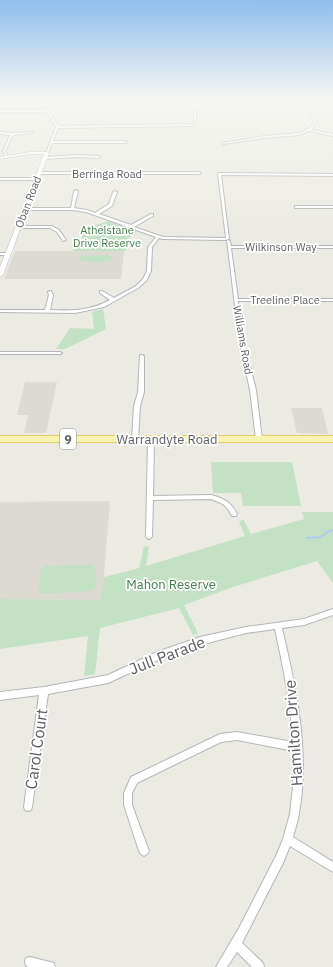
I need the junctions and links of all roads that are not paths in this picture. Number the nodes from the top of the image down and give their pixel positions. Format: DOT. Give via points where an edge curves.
graph roads {
  1 [pos="8,144"];
  2 [pos="50,144"];
  3 [pos="0,148"];
  4 [pos="6,148"];
  5 [pos="46,155"];
  6 [pos="7,156"];
  7 [pos="99,157"];
  8 [pos="0,158"];
  9 [pos="39,173"];
  10 [pos="199,173"];
  11 [pos="333,175"];
  12 [pos="0,179"];
  13 [pos="37,179"];
  14 [pos="76,191"];
  15 [pos="115,192"];
  16 [pos="296,207"];
  17 [pos="333,207"];
  18 [pos="25,209"];
  19 [pos="72,209"];
  20 [pos="96,214"];
  21 [pos="152,215"];
  22 [pos="19,227"];
  23 [pos="131,227"];
  24 [pos="158,237"];
  25 [pos="227,239"];
  26 [pos="64,240"];
  27 [pos="230,247"];
  28 [pos="333,247"];
  29 [pos="0,254"];
  30 [pos="8,254"];
  31 [pos="0,275"];
  32 [pos="50,292"];
  33 [pos="101,292"];
  34 [pos="114,300"];
  35 [pos="236,300"];
  36 [pos="333,300"];
  37 [pos="0,312"];
  38 [pos="47,312"];
  39 [pos="0,352"];
  40 [pos="60,353"];
  41 [pos="142,356"];
  42 [pos="0,439"];
  43 [pos="135,439"];
  44 [pos="259,439"];
  45 [pos="151,440"];
  46 [pos="333,440"];
  47 [pos="150,498"];
  48 [pos="234,514"];
  49 [pos="149,536"];
  50 [pos="333,612"];
  51 [pos="278,626"];
  52 [pos="44,691"];
  53 [pos="0,696"];
  54 [pos="297,747"];
  55 [pos="28,807"];
  56 [pos="288,839"];
  57 [pos="144,851"];
  58 [pos="333,867"];
  59 [pos="237,944"];
  60 [pos="30,962"];
  61 [pos="50,967"];
  62 [pos="220,967"];
  63 [pos="259,967"];
  1 -- 4 [label="street"];
  2 -- 5 [label="street, Oban Road"];
  3 -- 4 [label="street"];
  4 -- 6 [label="street" via="4,151"];
  5 -- 6 [label="street"];
  5 -- 7 [label="street"];
  5 -- 9 [label="street, Oban Road"];
  6 -- 8 [label="street"];
  9 -- 10 [label="street, Berringa Road"];
  9 -- 13 [label="street, Oban Road"];
  11 -- 25 [label="street, Williams Road" via="219,174"];
  12 -- 13 [label="street"];
  13 -- 18 [label="street, Oban Road"];
  14 -- 19 [label="street"];
  15 -- 20 [label="street" via="111,205"];
  16 -- 17 [label="street"];
  18 -- 19 [label="street"];
  18 -- 22 [label="street, Oban Road"];
  19 -- 20 [label="street"];
  20 -- 23 [label="street"];
  21 -- 23 [label="street"];
  22 -- 26 [label="street" via="51,228"];
  22 -- 30 [label="street, Oban Road"];
  23 -- 24 [label="street"];
  24 -- 25 [label="street"];
  24 -- 34 [label="street" via="150,247 145,280"];
  25 -- 27 [label="street, Williams Road"];
  27 -- 28 [label="street, Wilkinson Way"];
  27 -- 35 [label="street, Williams Road"];
  29 -- 30 [label="street"];
  30 -- 31 [label="street, Oban Road"];
  32 -- 38 [label="street"];
  33 -- 34 [label="street"];
  34 -- 38 [label="street" via="90,310"];
  35 -- 36 [label="street, Treeline Place"];
  35 -- 44 [label="street, Williams Road" via="241,339 253,390"];
  37 -- 38 [label="street"];
  39 -- 40 [label="street"];
  41 -- 43 [label="street" via="141,392 137,406"];
  42 -- 43 [label="main road, Warrandyte Road / 9"];
  43 -- 45 [label="main road, Warrandyte Road / 9"];
  44 -- 45 [label="main road, Warrandyte Road / 9"];
  44 -- 46 [label="main road, Warrandyte Road / 9"];
  45 -- 47 [label="street"];
  47 -- 48 [label="street" via="211,497 220,499"];
  47 -- 49 [label="street"];
  50 -- 51 [label="street, Jull Parade" via="304,622"];
  51 -- 52 [label="street, Jull Parade" via="206,639 160,655 108,679"];
  51 -- 54 [label="street, Hamilton Drive" via="295,712"];
  52 -- 53 [label="street, Jull Parade"];
  52 -- 55 [label="street, Carol Court"];
  54 -- 56 [label="street, Hamilton Drive" via="297,797"];
  54 -- 57 [label="street" via="237,736 220,738 134,780 128,793 128,805"];
  56 -- 58 [label="street"];
  56 -- 59 [label="street, Hamilton Drive"];
  59 -- 62 [label="street, Hamilton Drive"];
  59 -- 63 [label="street"];
  60 -- 61 [label="street"];
}
